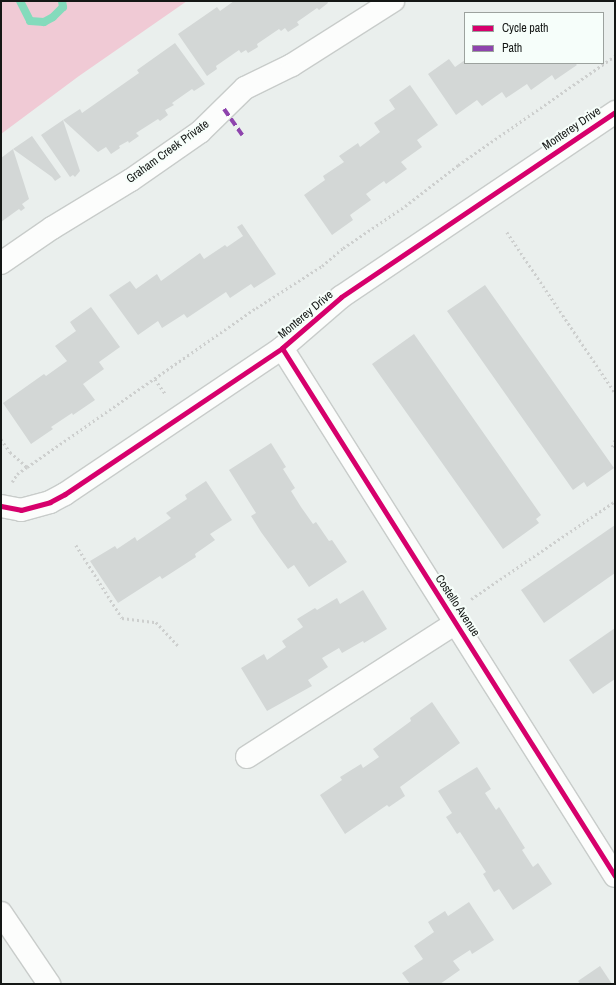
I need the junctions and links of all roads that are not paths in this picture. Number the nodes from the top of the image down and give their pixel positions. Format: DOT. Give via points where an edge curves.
graph roads {
  1 [pos="393,1"];
  2 [pos="615,112"];
  3 [pos="1,263"];
  4 [pos="282,348"];
  5 [pos="5,498"];
  6 [pos="451,615"];
  7 [pos="247,757"];
  8 [pos="615,876"];
  9 [pos="1,913"];
  10 [pos="49,984"];
  1 -- 3 [label="street, Graham Creek Private" via="292,65 245,88 200,132 131,180 52,228"];
  2 -- 4 [label="street, Monterey Drive" via="341,298"];
  4 -- 5 [label="street, Monterey Drive" via="65,494 50,502 21,510"];
  4 -- 6 [label="street, Costello Avenue"];
  6 -- 7 [label="street"];
  6 -- 8 [label="street, Costello Avenue"];
  9 -- 10 [label="street"];
}
